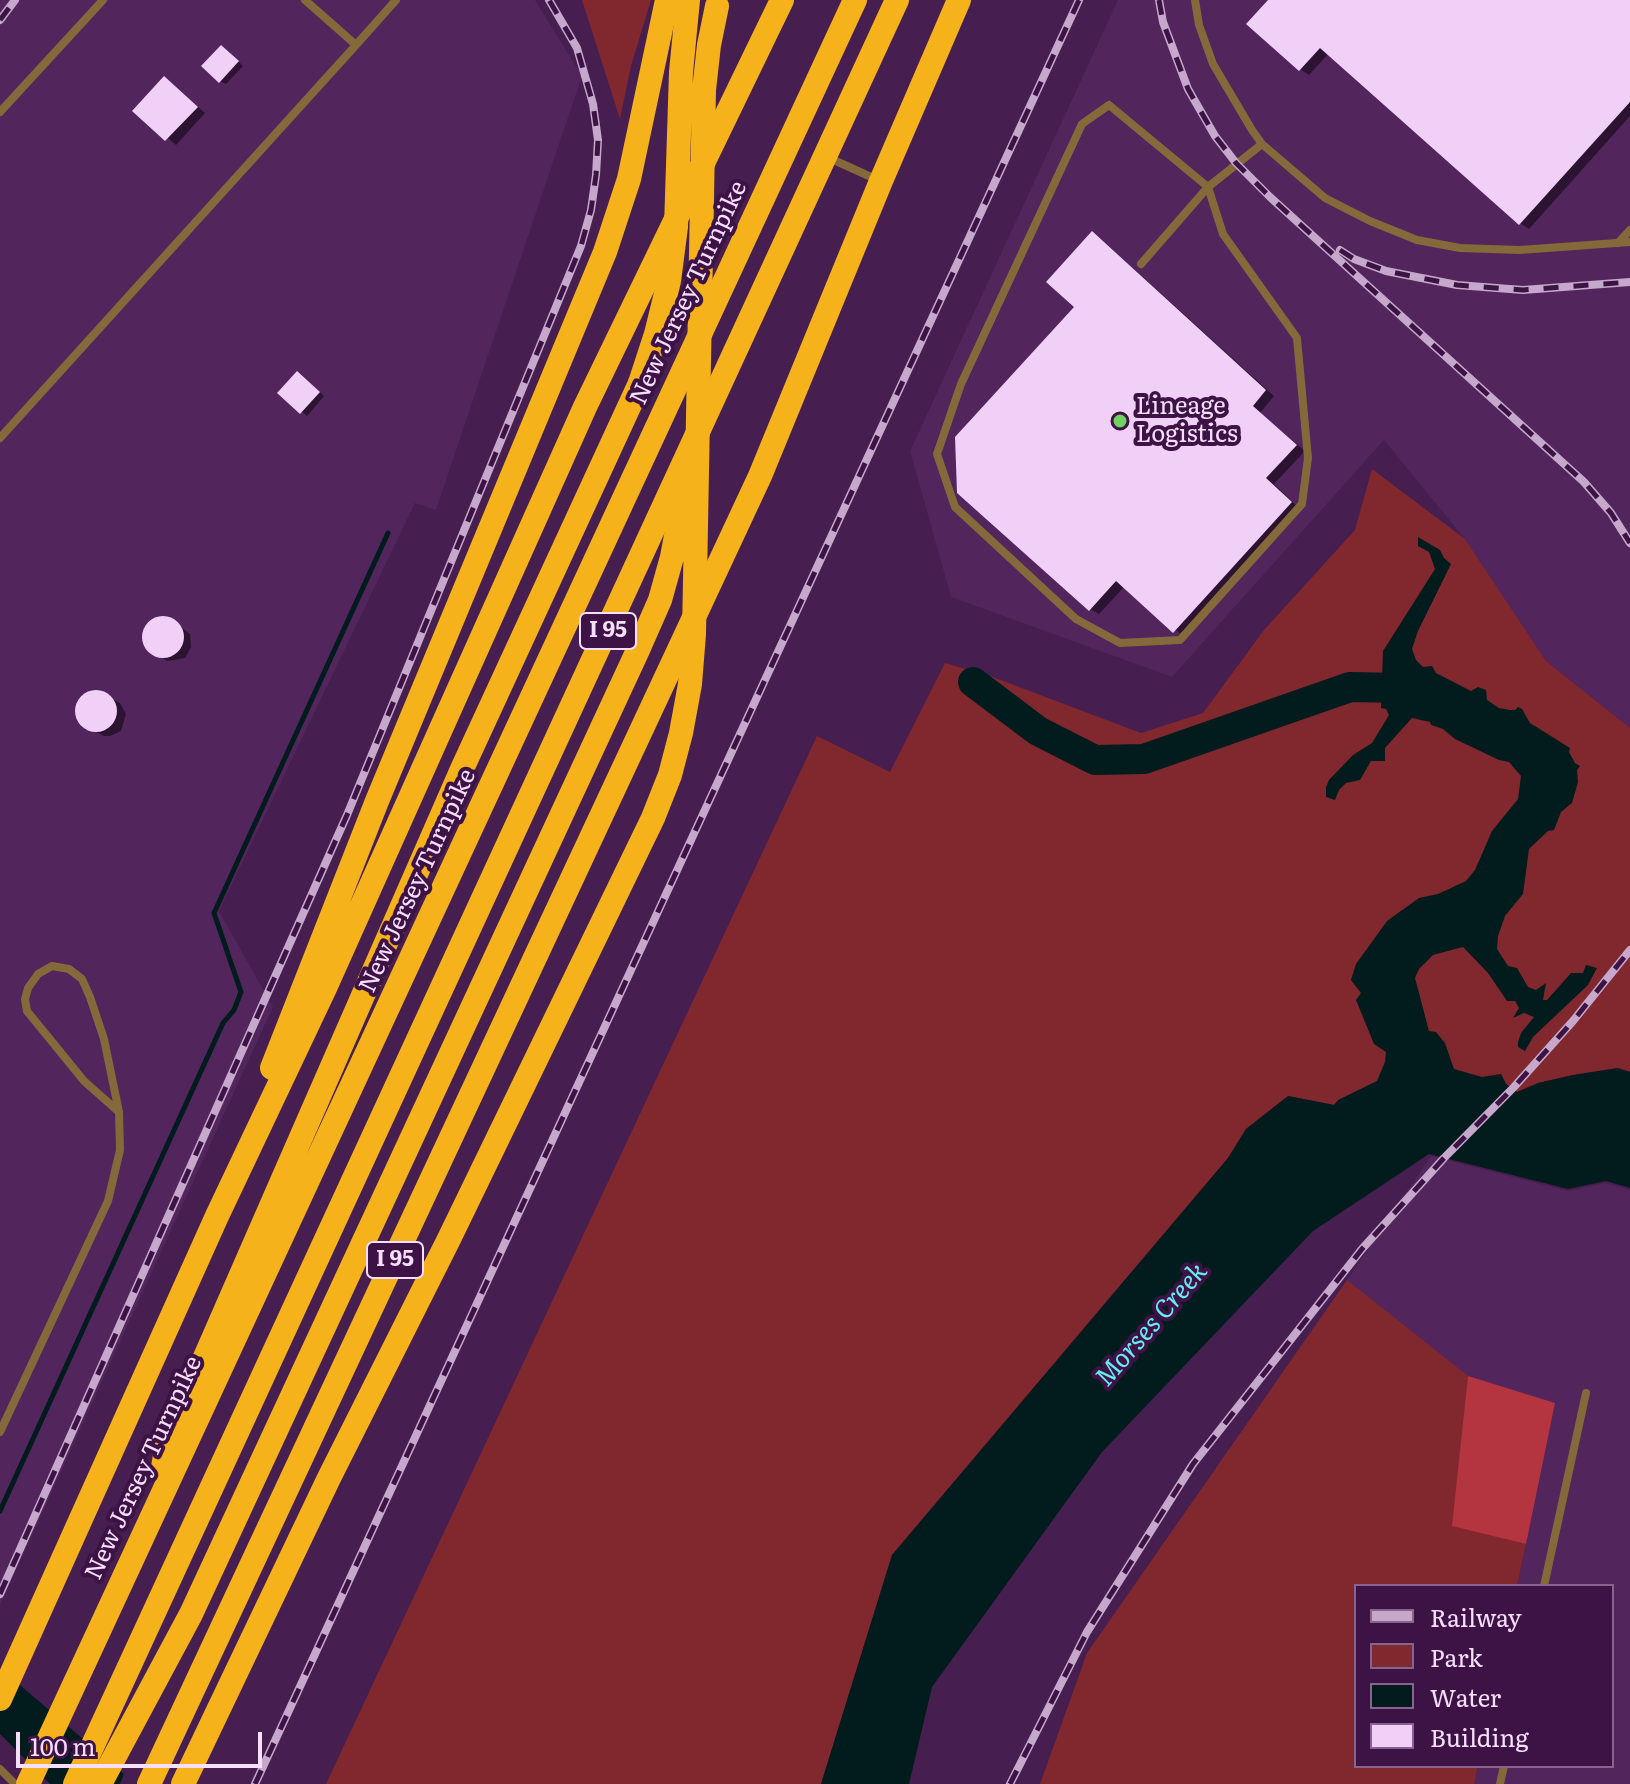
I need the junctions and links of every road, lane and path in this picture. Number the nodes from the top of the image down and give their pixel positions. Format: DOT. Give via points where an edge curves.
graph roads {
  1 [pos="103,0"];
  2 [pos="305,0"];
  3 [pos="396,0"];
  4 [pos="667,0"];
  5 [pos="688,0"];
  6 [pos="782,0"];
  7 [pos="855,0"];
  8 [pos="897,0"];
  9 [pos="959,0"];
  10 [pos="1195,0"];
  11 [pos="718,3"];
  12 [pos="356,45"];
  13 [pos="0,112"];
  14 [pos="1262,144"];
  15 [pos="825,156"];
  16 [pos="881,181"];
  17 [pos="1208,187"];
  18 [pos="1630,230"];
  19 [pos="1630,242"];
  20 [pos="1617,243"];
  21 [pos="1141,264"];
  22 [pos="697,376"];
  23 [pos="0,438"];
  24 [pos="119,1112"];
  25 [pos="217,1216"];
  26 [pos="269,1240"];
  27 [pos="1586,1393"];
  28 [pos="0,1432"];
  29 [pos="1544,1584"];
  30 [pos="0,1699"];
  31 [pos="0,1769"];
  32 [pos="15,1784"];
  33 [pos="28,1784"];
  34 [pos="75,1784"];
  35 [pos="100,1784"];
  36 [pos="149,1784"];
  37 [pos="183,1784"];
  1 -- 13 [label="lane"];
  2 -- 12 [label="lane"];
  3 -- 12 [label="lane"];
  4 -- 25 [label="highway" via="629,179 605,252 313,959"];
  5 -- 26 [label="highway, bridge" via="676,227 669,281 640,383 462,769"];
  6 -- 25 [label="highway, New Jersey Turnpike" via="585,407"];
  7 -- 26 [label="highway, New Jersey Turnpike / I 95"];
  8 -- 15 [label="highway, I 95"];
  9 -- 16 [label="highway, I 95"];
  10 -- 14 [label="lane" via="1213,64"];
  11 -- 22 [label="highway, bridge" via="704,90"];
  12 -- 23 [label="lane"];
  14 -- 17 [label="lane"];
  14 -- 20 [label="lane" via="1325,198 1417,240 1520,250"];
  15 -- 16 [label="lane"];
  15 -- 34 [label="highway, I 95"];
  16 -- 36 [label="highway, I 95" via="760,476"];
  17 -- 17 [label="lane" via="1109,105 1082,124 961,384 937,454 955,507 1076,619 1120,643 1180,640 1302,504 1308,458 1297,338 1223,234"];
  17 -- 21 [label="lane"];
  18 -- 20 [label="lane"];
  19 -- 20 [label="lane"];
  22 -- 35 [label="highway, bridge" via="683,504 660,600 191,1614"];
  22 -- 37 [label="highway, bridge" via="694,634 688,696 670,775"];
  24 -- 24 [label="lane" via="104,1039 82,979 69,969 52,966 28,988 27,1011 84,1081"];
  24 -- 28 [label="lane" via="120,1150 108,1201"];
  25 -- 30 [label="highway, New Jersey Turnpike"];
  26 -- 33 [label="highway, New Jersey Turnpike / I 95" via="156,1506"];
  27 -- 29 [label="lane"];
  31 -- 32 [label="lane"];
}
